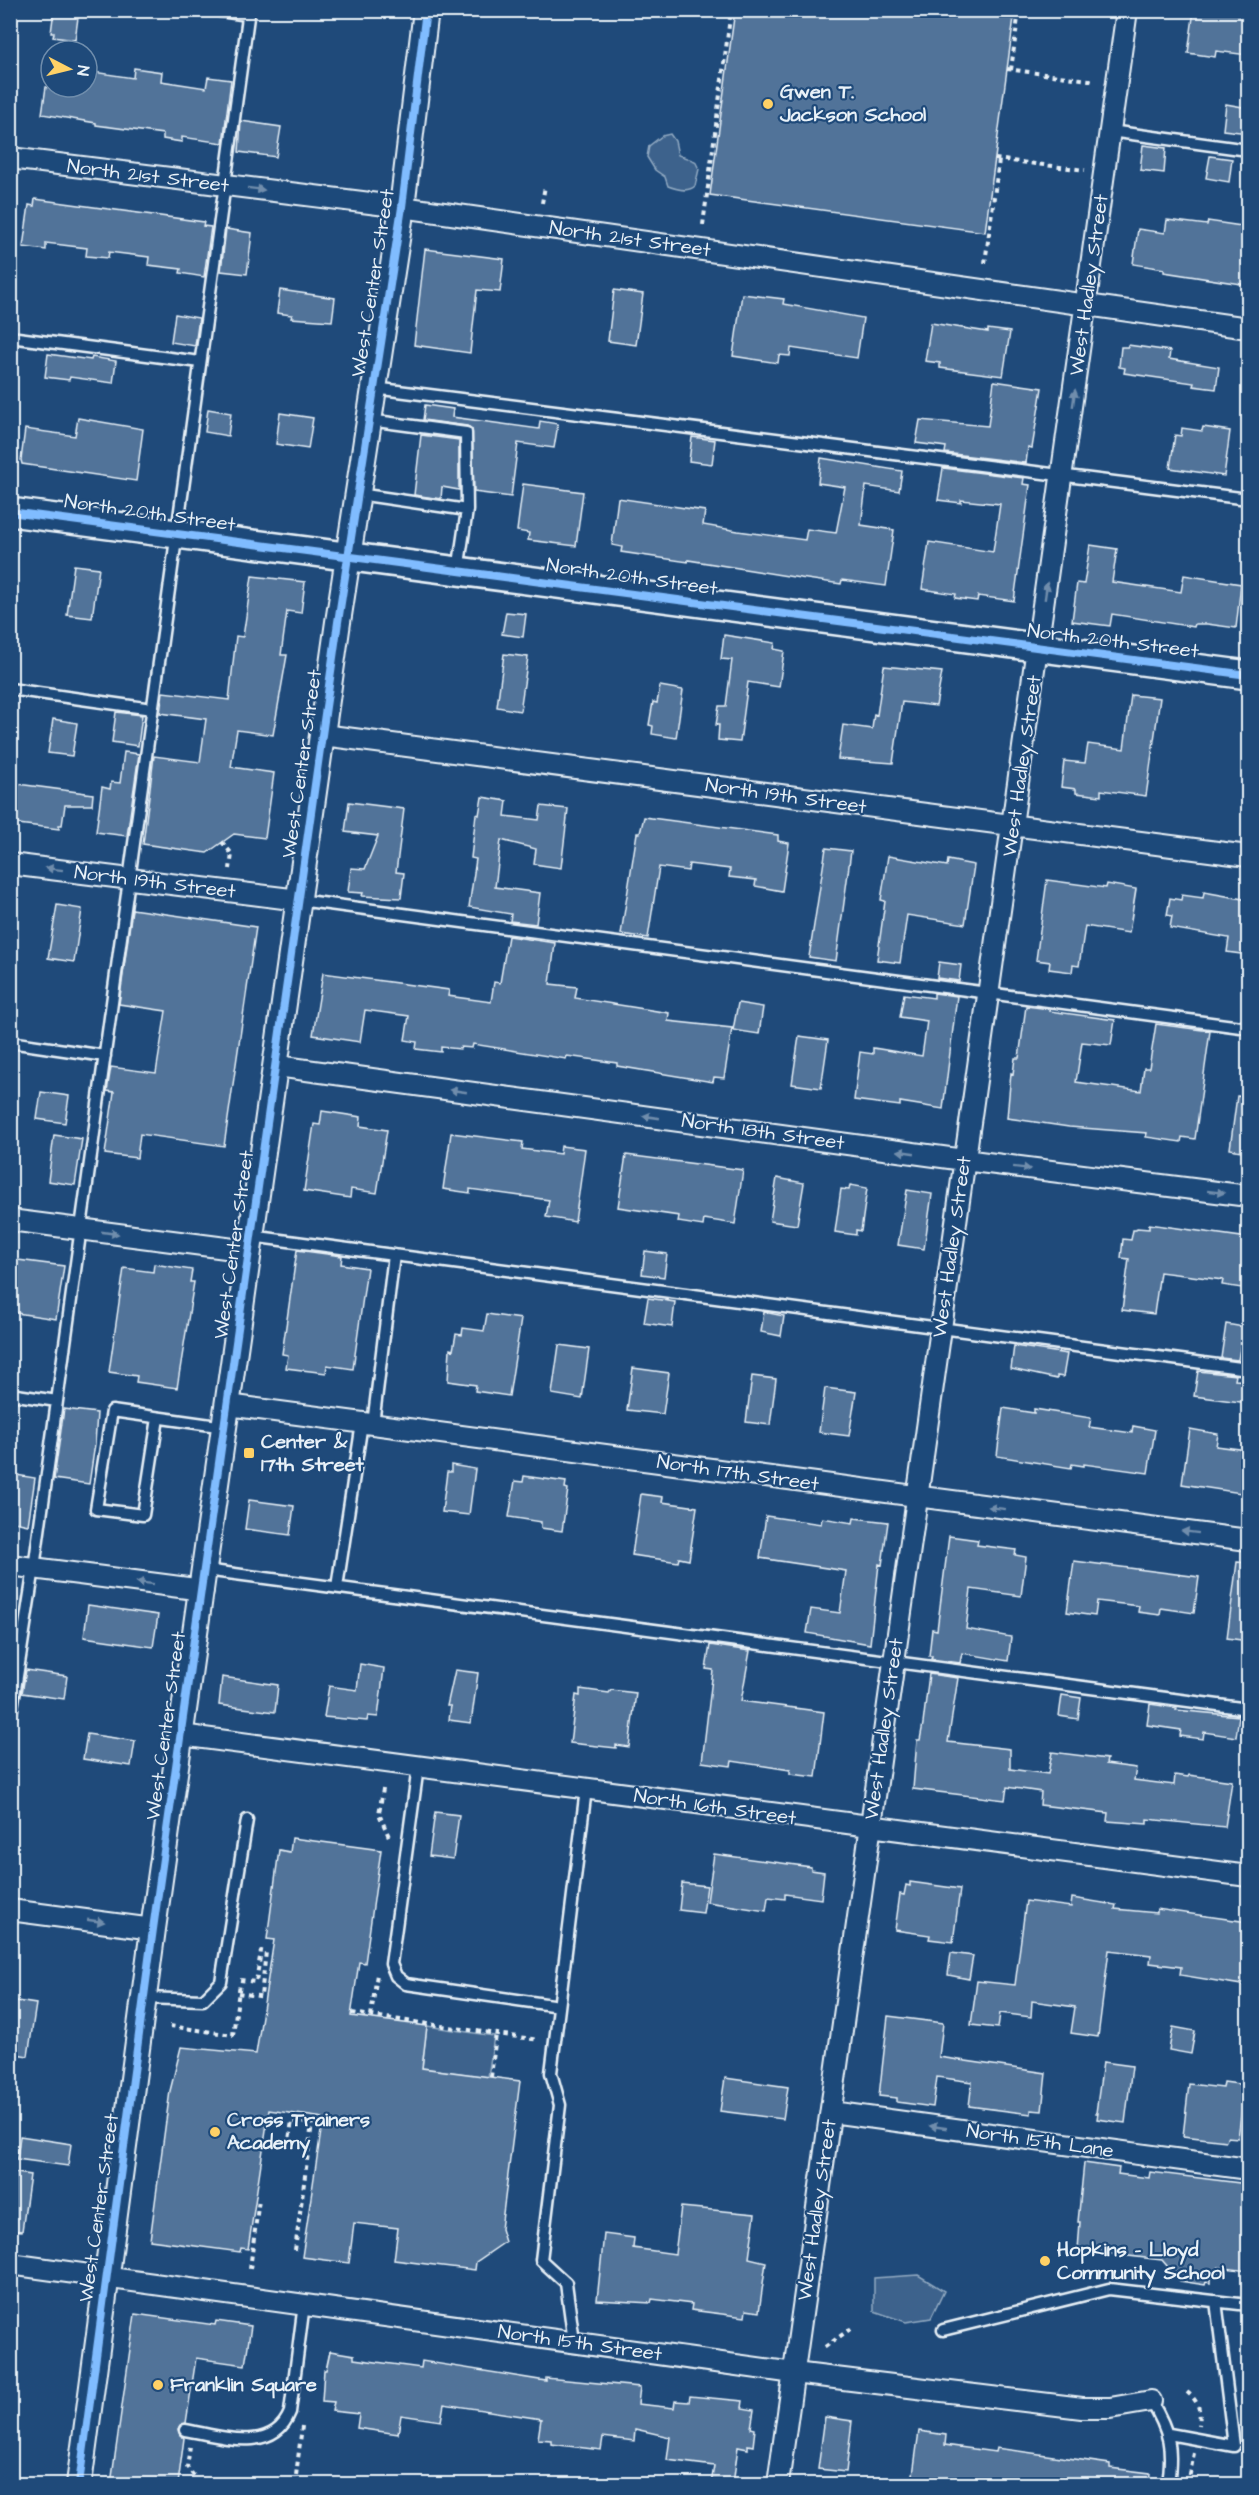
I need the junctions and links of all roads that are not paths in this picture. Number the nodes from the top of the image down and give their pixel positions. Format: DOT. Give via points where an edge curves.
graph roads {
  1 [pos="214,10"];
  2 [pos="426,10"];
  3 [pos="1127,10"];
  4 [pos="248,13"];
  5 [pos="1110,131"];
  6 [pos="1248,150"];
  7 [pos="10,158"];
  8 [pos="226,185"];
  9 [pos="402,207"];
  10 [pos="1087,305"];
  11 [pos="1248,328"];
  12 [pos="10,337"];
  13 [pos="200,362"];
  14 [pos="374,388"];
  15 [pos="369,420"];
  16 [pos="1063,474"];
  17 [pos="358,494"];
  18 [pos="1248,499"];
  19 [pos="466,510"];
  20 [pos="10,512"];
  21 [pos="178,534"];
  22 [pos="348,556"];
  23 [pos="458,571"];
  24 [pos="1038,649"];
  25 [pos="1248,675"];
  26 [pos="10,689"];
  27 [pos="152,709"];
  28 [pos="323,735"];
  29 [pos="1014,826"];
  30 [pos="1248,856"];
  31 [pos="10,864"];
  32 [pos="130,879"];
  33 [pos="299,900"];
  34 [pos="989,993"];
  35 [pos="1248,1028"];
  36 [pos="10,1042"];
  37 [pos="105,1056"];
  38 [pos="277,1066"];
  39 [pos="964,1160"];
  40 [pos="1248,1196"];
  41 [pos="10,1220"];
  42 [pos="81,1229"];
  43 [pos="250,1244"];
  44 [pos="394,1255"];
  45 [pos="941,1330"];
  46 [pos="1248,1369"];
  47 [pos="10,1394"];
  48 [pos="57,1401"];
  49 [pos="226,1416"];
  50 [pos="158,1418"];
  51 [pos="368,1423"];
  52 [pos="918,1497"];
  53 [pos="1248,1540"];
  54 [pos="10,1565"];
  55 [pos="34,1569"];
  56 [pos="204,1580"];
  57 [pos="337,1587"];
  58 [pos="894,1661"];
  59 [pos="1248,1709"];
  60 [pos="10,1722"];
  61 [pos="181,1735"];
  62 [pos="418,1767"];
  63 [pos="586,1789"];
  64 [pos="247,1820"];
  65 [pos="870,1827"];
  66 [pos="1248,1876"];
  67 [pos="10,1910"];
  68 [pos="153,1929"];
  69 [pos="144,1998"];
  70 [pos="560,2006"];
  71 [pos="831,2112"];
  72 [pos="1248,2169"];
  73 [pos="10,2264"];
  74 [pos="107,2277"];
  75 [pos="1216,2301"];
  76 [pos="304,2304"];
  77 [pos="1248,2305"];
  78 [pos="943,2330"];
  79 [pos="574,2342"];
  80 [pos="794,2373"];
  81 [pos="1151,2401"];
  82 [pos="189,2431"];
  83 [pos="1168,2434"];
  84 [pos="79,2484"];
  85 [pos="778,2484"];
  86 [pos="1168,2484"];
  1 -- 4 [label="lane"];
  2 -- 9 [label="street, West Center Street"];
  3 -- 5 [label="street, West Hadley Street"];
  4 -- 8 [label="lane"];
  5 -- 6 [label="lane"];
  5 -- 10 [label="street, West Hadley Street"];
  7 -- 8 [label="street, North 21st Street"];
  8 -- 9 [label="street, North 21st Street, one-way"];
  8 -- 13 [label="lane"];
  9 -- 10 [label="street, North 21st Street"];
  9 -- 14 [label="street, West Center Street"];
  10 -- 11 [label="street, North 21st Street"];
  16 -- 10 [label="street, West Hadley Street, one-way"];
  12 -- 13 [label="lane"];
  13 -- 21 [label="lane"];
  14 -- 15 [label="street, West Center Street"];
  14 -- 16 [label="lane"];
  15 -- 17 [label="street, West Center Street"];
  15 -- 19 [label="lane" via="466,434"];
  16 -- 18 [label="lane"];
  24 -- 16 [label="street, West Hadley Street, one-way"];
  17 -- 19 [label="lane"];
  17 -- 22 [label="street, West Center Street"];
  19 -- 23 [label="lane"];
  20 -- 21 [label="main road, North 20th Street"];
  21 -- 22 [label="main road, North 20th Street"];
  21 -- 27 [label="lane"];
  22 -- 23 [label="main road, North 20th Street"];
  22 -- 28 [label="street, West Center Street"];
  23 -- 24 [label="main road, North 20th Street"];
  24 -- 25 [label="main road, North 20th Street"];
  24 -- 29 [label="street, West Hadley Street"];
  26 -- 27 [label="lane"];
  27 -- 32 [label="lane"];
  28 -- 29 [label="street, North 19th Street"];
  28 -- 33 [label="street, West Center Street"];
  29 -- 30 [label="street, North 19th Street"];
  29 -- 34 [label="street, West Hadley Street"];
  32 -- 31 [label="street, North 19th Street, one-way"];
  32 -- 33 [label="street, North 19th Street"];
  32 -- 37 [label="lane"];
  33 -- 34 [label="lane"];
  33 -- 38 [label="street, West Center Street"];
  34 -- 35 [label="lane"];
  34 -- 39 [label="street, West Hadley Street"];
  36 -- 37 [label="lane"];
  37 -- 42 [label="lane"];
  39 -- 38 [label="street, North 18th Street, one-way"];
  38 -- 43 [label="street, West Center Street"];
  39 -- 40 [label="street, North 18th Street, one-way"];
  39 -- 45 [label="street, West Hadley Street"];
  41 -- 42 [label="street"];
  42 -- 43 [label="street, one-way"];
  42 -- 48 [label="lane"];
  43 -- 44 [label="lane"];
  43 -- 49 [label="street, West Center Street"];
  44 -- 45 [label="lane"];
  44 -- 51 [label="lane"];
  45 -- 46 [label="lane"];
  45 -- 52 [label="street, West Hadley Street"];
  47 -- 48 [label="lane"];
  48 -- 55 [label="lane"];
  49 -- 50 [label="lane"];
  49 -- 51 [label="street, North 17th Street"];
  49 -- 56 [label="street, West Center Street"];
  50 -- 50 [label="lane" via="112,1411 96,1509 143,1515"];
  51 -- 52 [label="street, North 17th Street"];
  51 -- 57 [label="lane"];
  53 -- 52 [label="street, North 17th Street, one-way"];
  52 -- 58 [label="street, West Hadley Street"];
  54 -- 55 [label="street"];
  56 -- 55 [label="street, one-way"];
  55 -- 60 [label="lane"];
  56 -- 57 [label="lane"];
  56 -- 61 [label="street, West Center Street"];
  57 -- 58 [label="lane"];
  58 -- 59 [label="lane"];
  58 -- 65 [label="street, West Hadley Street"];
  61 -- 62 [label="street, North 16th Street"];
  61 -- 68 [label="street, West Center Street"];
  62 -- 63 [label="street, North 16th Street"];
  62 -- 70 [label="lane" via="392,1964 396,1976 406,1984"];
  63 -- 65 [label="street, North 16th Street"];
  63 -- 70 [label="lane"];
  64 -- 69 [label="lane" via="221,1982 203,2000"];
  65 -- 66 [label="street, North 16th Street"];
  65 -- 71 [label="street, West Hadley Street"];
  67 -- 68 [label="street, one-way"];
  68 -- 69 [label="street, West Center Street"];
  69 -- 74 [label="street, West Center Street"];
  70 -- 79 [label="lane" via="551,2073 560,2105 541,2260 566,2283"];
  72 -- 71 [label="street, North 15th Lane, one-way"];
  71 -- 80 [label="street, West Hadley Street"];
  73 -- 74 [label="street, North 15th Street"];
  74 -- 76 [label="street, North 15th Street"];
  74 -- 84 [label="street, West Center Street"];
  75 -- 77 [label="lane"];
  75 -- 78 [label="lane" via="1109,2289"];
  75 -- 83 [label="lane" via="1234,2446"];
  76 -- 79 [label="street, North 15th Street"];
  76 -- 82 [label="lane" via="290,2412 282,2428 255,2439"];
  79 -- 80 [label="street, North 15th Street"];
  80 -- 81 [label="street, North 15th Street" via="1082,2408"];
  80 -- 85 [label="street, West Hadley Street"];
  81 -- 83 [label="lane"];
  83 -- 86 [label="lane"];
}
